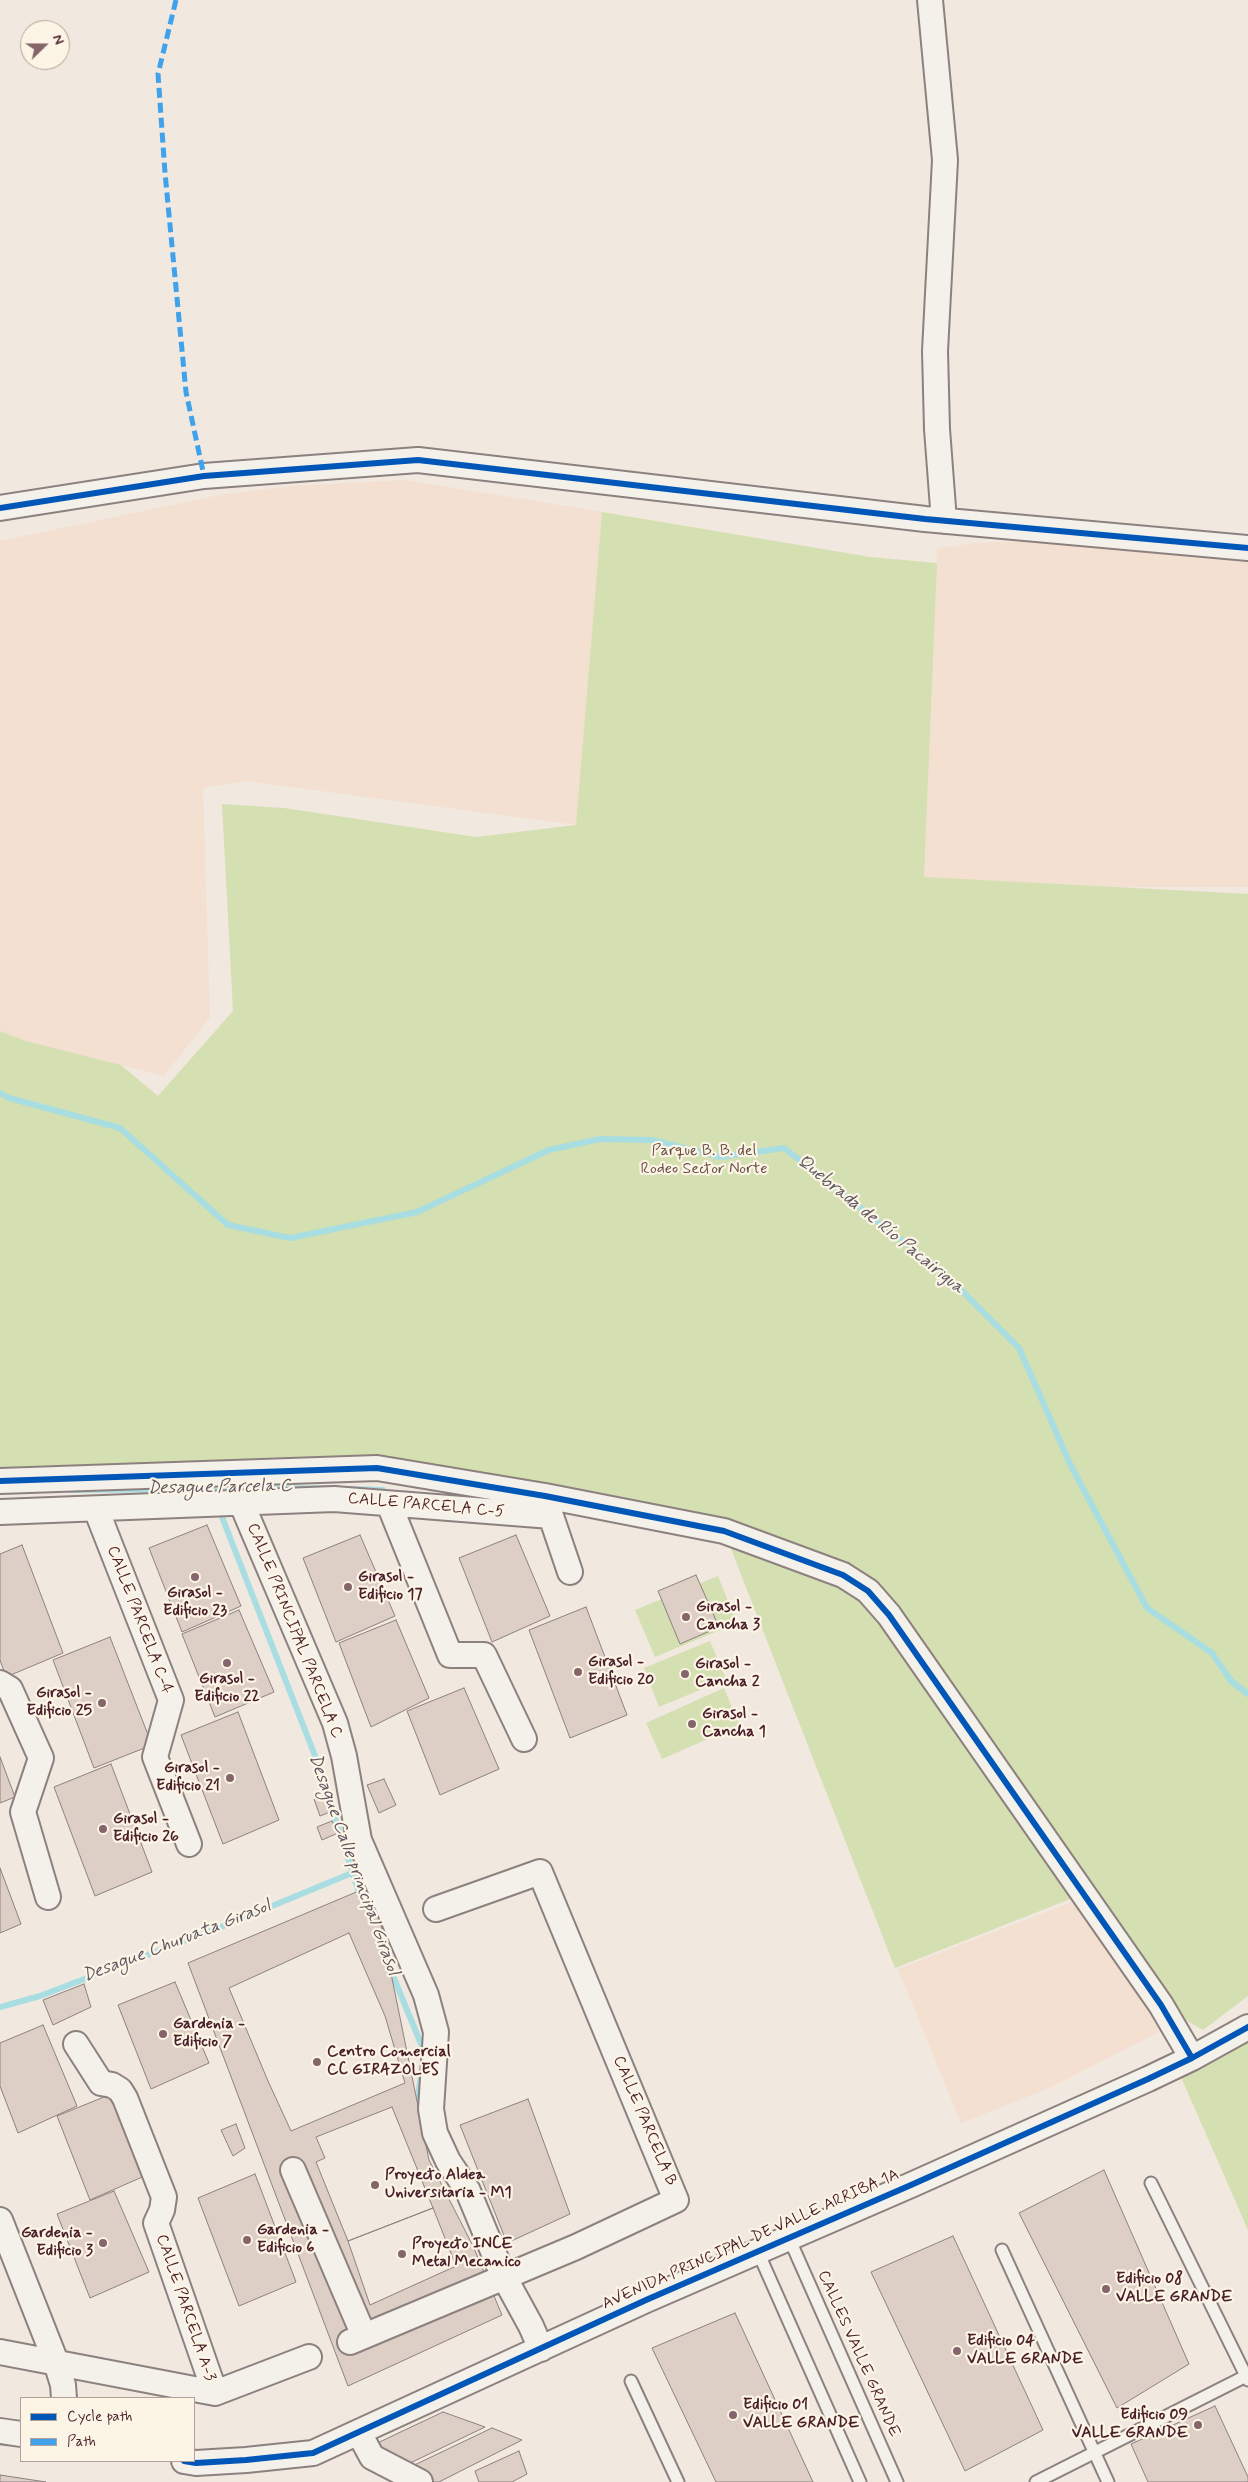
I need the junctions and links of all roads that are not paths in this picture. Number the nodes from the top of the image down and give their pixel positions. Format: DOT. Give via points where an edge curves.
graph roads {
  1 [pos="930,0"];
  2 [pos="0,508"];
  3 [pos="944,521"];
  4 [pos="1248,548"];
  5 [pos="0,1481"];
  6 [pos="241,1502"];
  7 [pos="389,1504"];
  8 [pos="96,1510"];
  9 [pos="0,1512"];
  10 [pos="570,1572"];
  11 [pos="0,1683"];
  12 [pos="524,1739"];
  13 [pos="189,1844"];
  14 [pos="48,1897"];
  15 [pos="436,1909"];
  16 [pos="1248,2027"];
  17 [pos="76,2044"];
  18 [pos="1192,2058"];
  19 [pos="293,2170"];
  20 [pos="1151,2183"];
  21 [pos="0,2220"];
  22 [pos="790,2238"];
  23 [pos="1002,2250"];
  24 [pos="758,2252"];
  25 [pos="504,2277"];
  26 [pos="541,2349"];
  27 [pos="0,2352"];
  28 [pos="309,2357"];
  29 [pos="56,2362"];
  30 [pos="1247,2378"];
  31 [pos="631,2381"];
  32 [pos="215,2393"];
  33 [pos="64,2397"];
  34 [pos="0,2431"];
  35 [pos="358,2433"];
  36 [pos="20,2434"];
  37 [pos="1095,2454"];
  38 [pos="190,2462"];
  39 [pos="420,2482"];
  40 [pos="678,2482"];
  41 [pos="860,2482"];
  42 [pos="897,2482"];
  43 [pos="1036,2482"];
  44 [pos="1108,2482"];
  1 -- 3 [label="street" via="945,160 935,351"];
  2 -- 3 [label="street" via="204,476 418,460"];
  3 -- 4 [label="street"];
  5 -- 18 [label="street" via="377,1468 724,1531 843,1574 868,1591 889,1615 1161,2006"];
  6 -- 7 [label="street, CALLE PARCELA C-5" via="334,1499"];
  6 -- 8 [label="street, CALLE PARCELA C-5"];
  6 -- 25 [label="street, CALLE PRINCIPAL PARCELA C" via="335,1723 358,1840 426,1995 436,2032 431,2109 435,2133 448,2161 468,2191"];
  7 -- 10 [label="street, CALLE PARCELA C-5" via="551,1516"];
  7 -- 12 [label="street" via="450,1655 484,1655"];
  8 -- 9 [label="street, CALLE PARCELA C-5"];
  8 -- 13 [label="street, CALLE PARCELA C-4" via="171,1700 154,1757"];
  11 -- 14 [label="street" via="10,1689 41,1758 23,1812"];
  15 -- 25 [label="street, CALLE PARCELA B" via="540,1872 676,2200"];
  16 -- 18 [label="street, AVENIDA PRINCIPAL DE VALLE ARRIBA 1A"];
  17 -- 32 [label="street, CALLE PARCELA A-3" via="101,2083 120,2090 150,2161 164,2197 156,2223"];
  18 -- 22 [label="street, AVENIDA PRINCIPAL DE VALLE ARRIBA 1A"];
  19 -- 25 [label="street, CALLE PARCELA B" via="357,2339"];
  20 -- 30 [label="lane"];
  21 -- 29 [label="street"];
  22 -- 24 [label="street, AVENIDA PRINCIPAL DE VALLE ARRIBA 1A"];
  22 -- 42 [label="lane, CALLES VALLE GRANDE"];
  23 -- 37 [label="lane"];
  24 -- 26 [label="street, AVENIDA PRINCIPAL DE VALLE ARRIBA 1A"];
  24 -- 41 [label="lane"];
  25 -- 26 [label="street, CALLE PRINCIPAL PARCELA C"];
  26 -- 35 [label="street, AVENIDA PRINCIPAL DE VALLE ARRIBA 1A"];
  27 -- 29 [label="street"];
  28 -- 32 [label="street"];
  29 -- 32 [label="street"];
  29 -- 33 [label="street"];
  30 -- 37 [label="lane"];
  31 -- 40 [label="lane"];
  34 -- 36 [label="street"];
  35 -- 38 [label="street, AVENIDA PRINCIPAL DE VALLE ARRIBA 1A" via="313,2454"];
  35 -- 39 [label="street" via="372,2457"];
  37 -- 43 [label="lane"];
  37 -- 44 [label="lane"];
}
